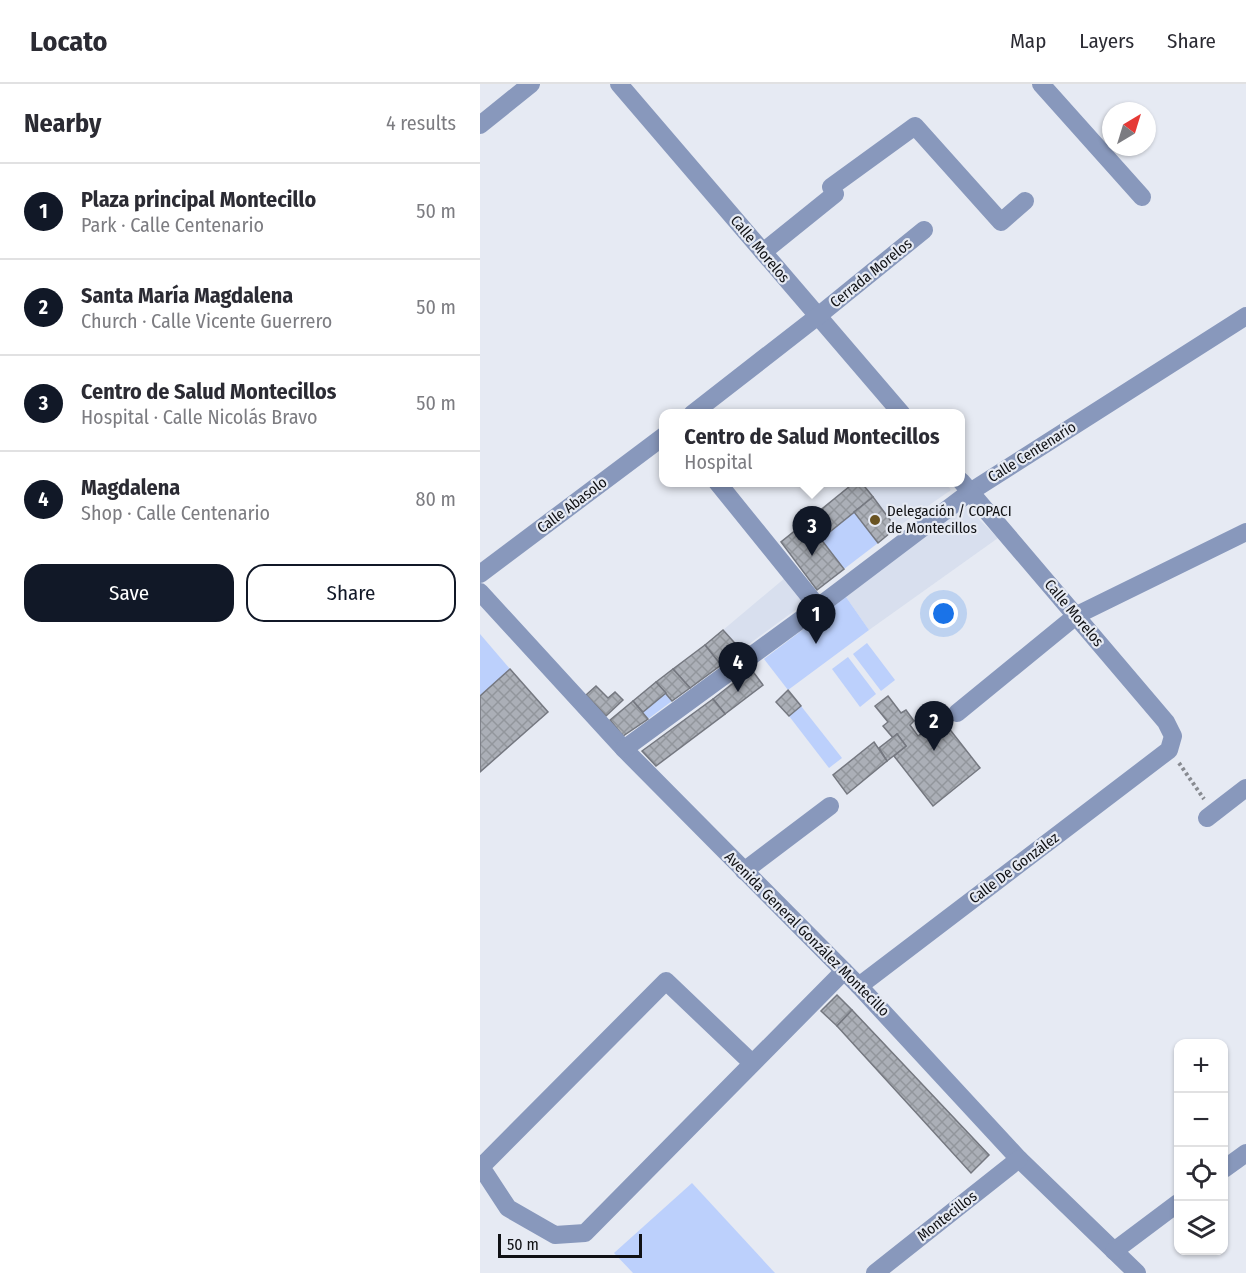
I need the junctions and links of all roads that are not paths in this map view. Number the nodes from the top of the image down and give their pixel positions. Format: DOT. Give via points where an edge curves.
graph roads {
  1 [pos="531,84"];
  2 [pos="620,84"];
  3 [pos="1041,84"];
  4 [pos="480,125"];
  5 [pos="1142,196"];
  6 [pos="1025,201"];
  7 [pos="924,230"];
  8 [pos="763,252"];
  9 [pos="818,316"];
  10 [pos="1246,316"];
  11 [pos="698,409"];
  12 [pos="898,409"];
  13 [pos="659,439"];
  14 [pos="965,486"];
  15 [pos="720,487"];
  16 [pos="964,487"];
  17 [pos="1246,532"];
  18 [pos="480,574"];
  19 [pos="480,592"];
  20 [pos="818,607"];
  21 [pos="1077,615"];
  22 [pos="957,714"];
  23 [pos="624,749"];
  24 [pos="1169,750"];
  25 [pos="1246,788"];
  26 [pos="830,806"];
  27 [pos="1210,815"];
  28 [pos="744,871"];
  29 [pos="844,971"];
  30 [pos="860,986"];
  31 [pos="752,1063"];
  32 [pos="1246,1153"];
  33 [pos="1019,1159"];
  34 [pos="1228,1166"];
  35 [pos="1174,1207"];
  36 [pos="1114,1251"];
  37 [pos="875,1273"];
  38 [pos="1137,1273"];
  1 -- 4 [label="street"];
  2 -- 8 [label="street, Calle Morelos"];
  3 -- 5 [label="street"];
  6 -- 8 [label="street" via="1001,222 915,126 831,187 835,194"];
  7 -- 9 [label="street, Cerrada Morelos"];
  8 -- 9 [label="street, Calle Morelos"];
  9 -- 11 [label="street"];
  9 -- 12 [label="street, Calle Morelos"];
  10 -- 14 [label="street, Calle Centenario"];
  13 -- 18 [label="street, Calle Abasolo"];
  14 -- 21 [label="street, Calle Morelos"];
  15 -- 20 [label="street"];
  16 -- 20 [label="street, Calle Centenario"];
  17 -- 21 [label="street"];
  19 -- 23 [label="street, Avenida General González Montecillo"];
  20 -- 23 [label="street, Calle Centenario"];
  21 -- 22 [label="street"];
  21 -- 24 [label="street, Calle Morelos" via="1166,722 1173,736"];
  23 -- 28 [label="street, Avenida General González Montecillo"];
  24 -- 30 [label="street, Calle De González"];
  25 -- 27 [label="street"];
  26 -- 28 [label="street"];
  28 -- 29 [label="street, Avenida General González Montecillo"];
  29 -- 30 [label="street, Avenida General González Montecillo"];
  29 -- 31 [label="street"];
  30 -- 33 [label="street, Avenida General González Montecillo"];
  31 -- 31 [label="street" via="585,1233 555,1235 508,1208 481,1167 666,981"];
  32 -- 34 [label="street"];
  33 -- 36 [label="street, Avenida General González Montecillo"];
  33 -- 37 [label="street, Montecillos"];
  35 -- 36 [label="street"];
  36 -- 38 [label="street, Avenida General González Montecillo"];
}
